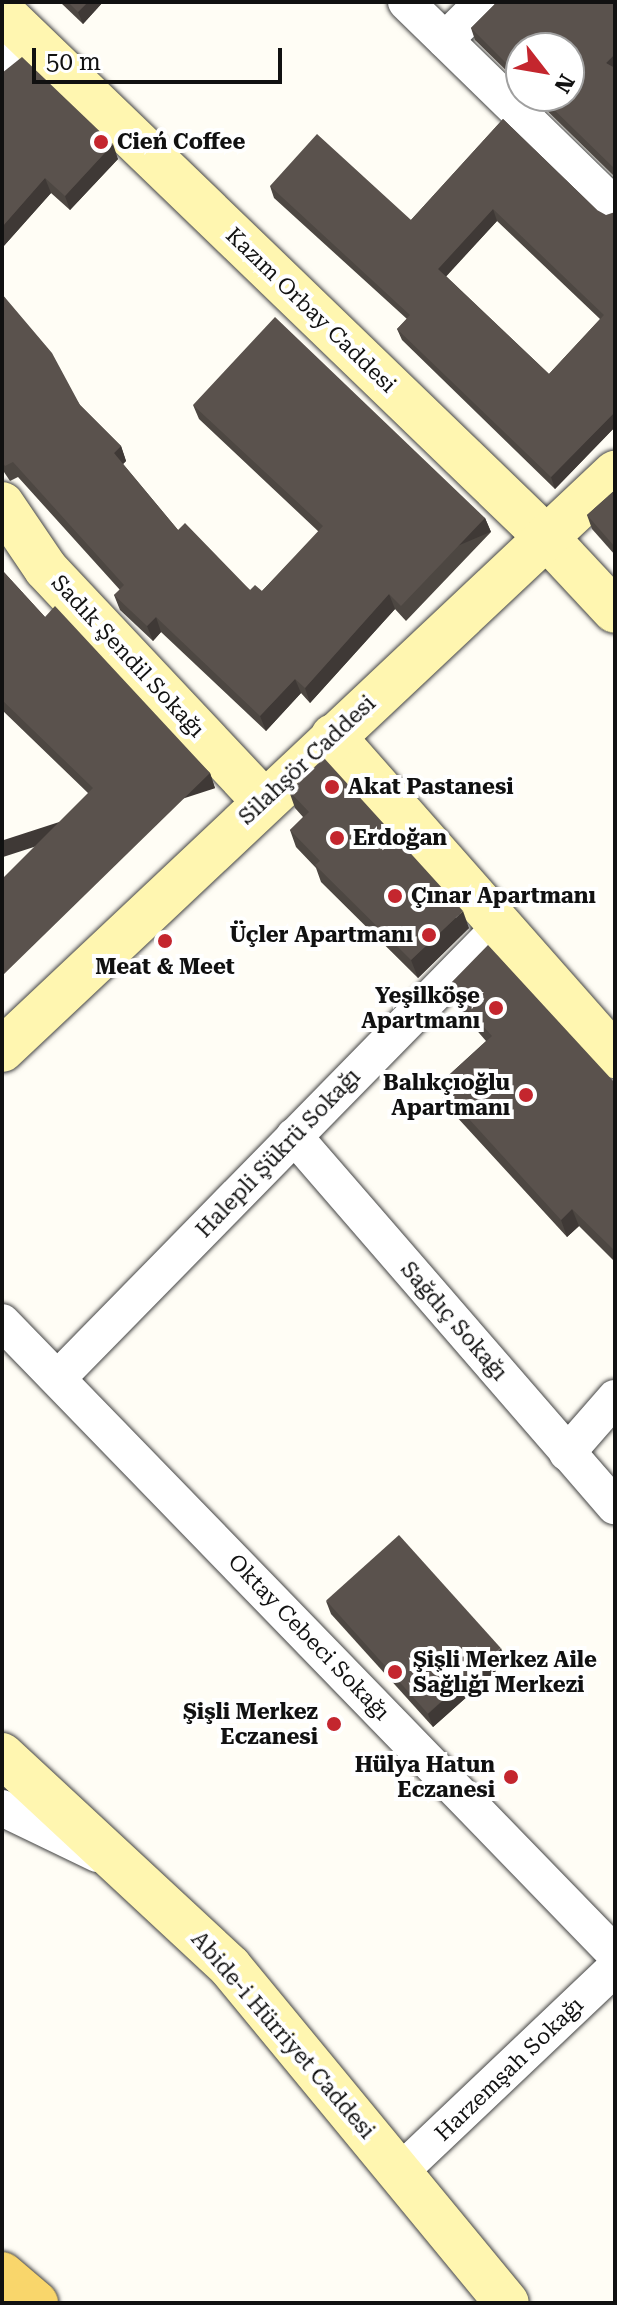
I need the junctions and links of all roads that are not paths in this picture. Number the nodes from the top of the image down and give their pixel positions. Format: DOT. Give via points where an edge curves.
graph roads {
  1 [pos="406,2"];
  2 [pos="483,2"];
  3 [pos="11,40"];
  4 [pos="445,40"];
  5 [pos="615,206"];
  6 [pos="615,473"];
  7 [pos="2,504"];
  8 [pos="546,537"];
  9 [pos="615,611"];
  10 [pos="333,736"];
  11 [pos="263,800"];
  12 [pos="499,928"];
  13 [pos="2,1050"];
  14 [pos="615,1056"];
  15 [pos="294,1136"];
  16 [pos="2,1322"];
  17 [pos="58,1378"];
  18 [pos="615,1398"];
  19 [pos="567,1453"];
  20 [pos="615,1506"];
  21 [pos="2,1755"];
  22 [pos="2,1808"];
  23 [pos="131,1871"];
  24 [pos="615,1954"];
  25 [pos="615,1968"];
  26 [pos="402,2170"];
  27 [pos="507,2303"];
  1 -- 4 [label="street"];
  2 -- 4 [label="street"];
  3 -- 8 [label="street, Kazım Orbay Caddesi"];
  4 -- 5 [label="street"];
  6 -- 8 [label="street, Silahşör Caddesi"];
  7 -- 11 [label="street, Sadık Şendil Sokağı" via="46,569"];
  8 -- 9 [label="street, Kazım Orbay Caddesi"];
  8 -- 10 [label="street, Silahşör Caddesi"];
  10 -- 11 [label="street, Silahşör Caddesi"];
  10 -- 12 [label="street"];
  11 -- 13 [label="street, Silahşör Caddesi"];
  12 -- 14 [label="street"];
  12 -- 15 [label="street, Halepli Şükrü Sokağı"];
  15 -- 17 [label="street, Halepli Şükrü Sokağı"];
  15 -- 19 [label="street, Sağdıç Sokağı"];
  16 -- 17 [label="street, Oktay Cebeci Sokağı"];
  17 -- 24 [label="street, Oktay Cebeci Sokağı"];
  18 -- 19 [label="street"];
  19 -- 20 [label="street, Sağdıç Sokağı"];
  21 -- 23 [label="street, Abide-i Hürriyet Caddesi"];
  22 -- 23 [label="street"];
  23 -- 26 [label="street, Abide-i Hürriyet Caddesi" via="230,1967"];
  25 -- 26 [label="street, Harzemşah Sokağı"];
  26 -- 27 [label="street, Abide-i Hürriyet Caddesi"];
}
